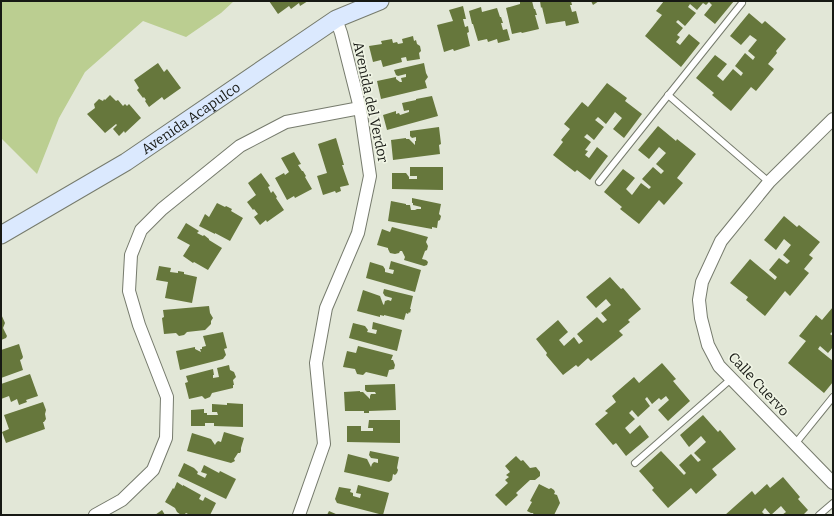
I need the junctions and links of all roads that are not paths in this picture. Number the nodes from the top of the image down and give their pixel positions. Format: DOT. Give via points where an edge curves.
graph roads {
  1 [pos="380,1"];
  2 [pos="742,2"];
  3 [pos="336,19"];
  4 [pos="668,95"];
  5 [pos="360,108"];
  6 [pos="833,119"];
  7 [pos="599,182"];
  8 [pos="769,182"];
  9 [pos="1,235"];
  10 [pos="731,379"];
  11 [pos="833,397"];
  12 [pos="795,444"];
  13 [pos="635,462"];
  14 [pos="833,483"];
  15 [pos="833,503"];
  16 [pos="95,515"];
  17 [pos="299,515"];
  18 [pos="819,515"];
  1 -- 3 [label="street, Avenida Acapulco"];
  2 -- 4 [label="lane"];
  3 -- 5 [label="street, Avenida del Verdor"];
  3 -- 9 [label="street, Avenida Acapulco" via="126,162"];
  4 -- 7 [label="lane"];
  4 -- 8 [label="lane"];
  5 -- 16 [label="street" via="286,122 240,146 162,209 141,230 131,255 129,291 139,325 167,397 166,438 153,470 122,500"];
  5 -- 17 [label="street, Avenida del Verdor" via="370,176 358,233 326,308 316,363 324,444"];
  6 -- 8 [label="street, Calle Cuervo"];
  8 -- 10 [label="street, Calle Cuervo" via="721,241 702,282 699,300 708,345 718,366"];
  10 -- 12 [label="street, Calle Cuervo"];
  10 -- 13 [label="lane"];
  11 -- 12 [label="lane"];
  12 -- 14 [label="street, Calle Cuervo"];
  15 -- 18 [label="lane"];
}
